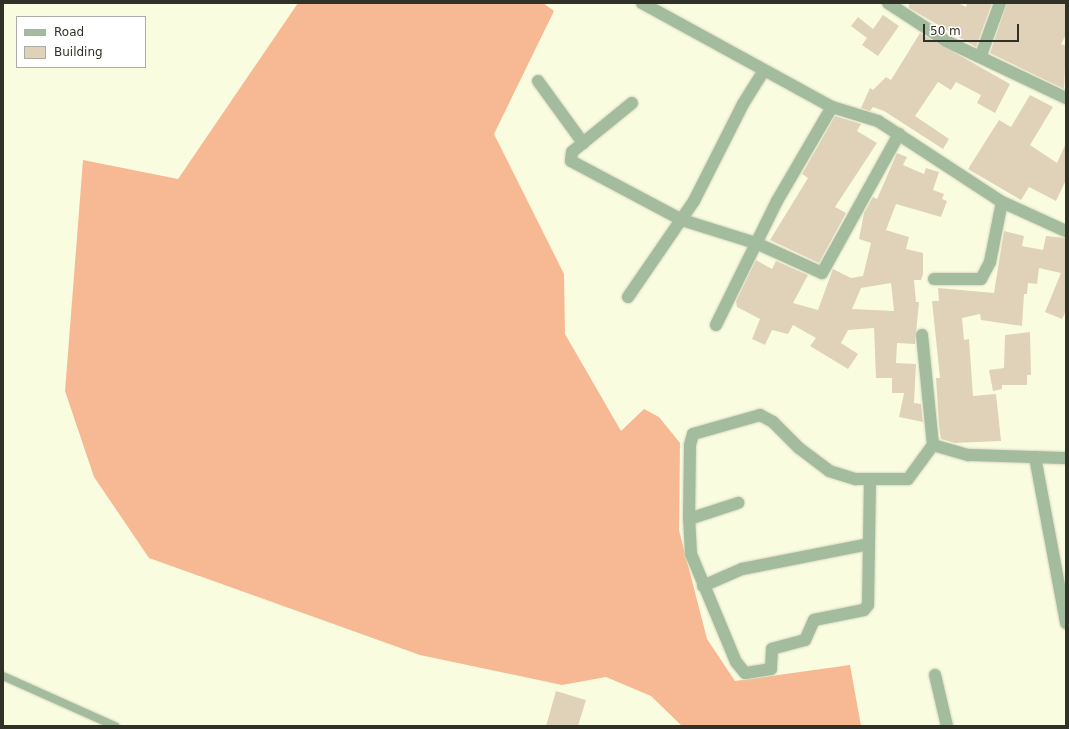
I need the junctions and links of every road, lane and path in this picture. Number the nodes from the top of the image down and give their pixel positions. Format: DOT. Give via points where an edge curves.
graph roads {
  1 [pos="642,3"];
  2 [pos="888,3"];
  3 [pos="1000,3"];
  4 [pos="981,55"];
  5 [pos="764,71"];
  6 [pos="538,81"];
  7 [pos="1066,98"];
  8 [pos="632,103"];
  9 [pos="832,106"];
  10 [pos="899,134"];
  11 [pos="583,143"];
  12 [pos="1002,202"];
  13 [pos="682,220"];
  14 [pos="1066,231"];
  15 [pos="756,243"];
  16 [pos="934,279"];
  17 [pos="628,297"];
  18 [pos="716,325"];
  19 [pos="922,335"];
  20 [pos="933,445"];
  21 [pos="1035,457"];
  22 [pos="1066,458"];
  23 [pos="870,479"];
  24 [pos="738,502"];
  25 [pos="689,519"];
  26 [pos="869,544"];
  27 [pos="704,586"];
  28 [pos="1066,623"];
  29 [pos="935,675"];
  30 [pos="3,676"];
  31 [pos="115,726"];
  32 [pos="947,726"];
  1 -- 5 [label="street"];
  2 -- 4 [label="street" via="946,41"];
  3 -- 4 [label="street"];
  4 -- 7 [label="street"];
  5 -- 9 [label="street"];
  5 -- 13 [label="street" via="743,104"];
  6 -- 11 [label="street"];
  8 -- 11 [label="street"];
  9 -- 10 [label="street" via="878,121"];
  9 -- 15 [label="street"];
  10 -- 12 [label="street"];
  10 -- 15 [label="street" via="822,273"];
  11 -- 13 [label="street" via="569,156 571,162"];
  12 -- 14 [label="street"];
  12 -- 16 [label="street" via="990,262 981,279"];
  13 -- 15 [label="street"];
  13 -- 17 [label="street"];
  15 -- 18 [label="street"];
  19 -- 20 [label="street"];
  20 -- 21 [label="street" via="968,455"];
  20 -- 23 [label="street" via="908,478"];
  21 -- 22 [label="street"];
  21 -- 28 [label="street"];
  23 -- 25 [label="street" via="829,471 799,448 773,422 760,415 693,434"];
  23 -- 26 [label="street"];
  24 -- 25 [label="street"];
  25 -- 27 [label="street" via="691,554"];
  26 -- 27 [label="street" via="742,569"];
  26 -- 27 [label="street" via="869,599 864,610 814,620 805,640 775,647 770,653 771,669 752,674 744,673 736,662"];
  29 -- 32 [label="street"];
  30 -- 31 [label="lane"];
}
